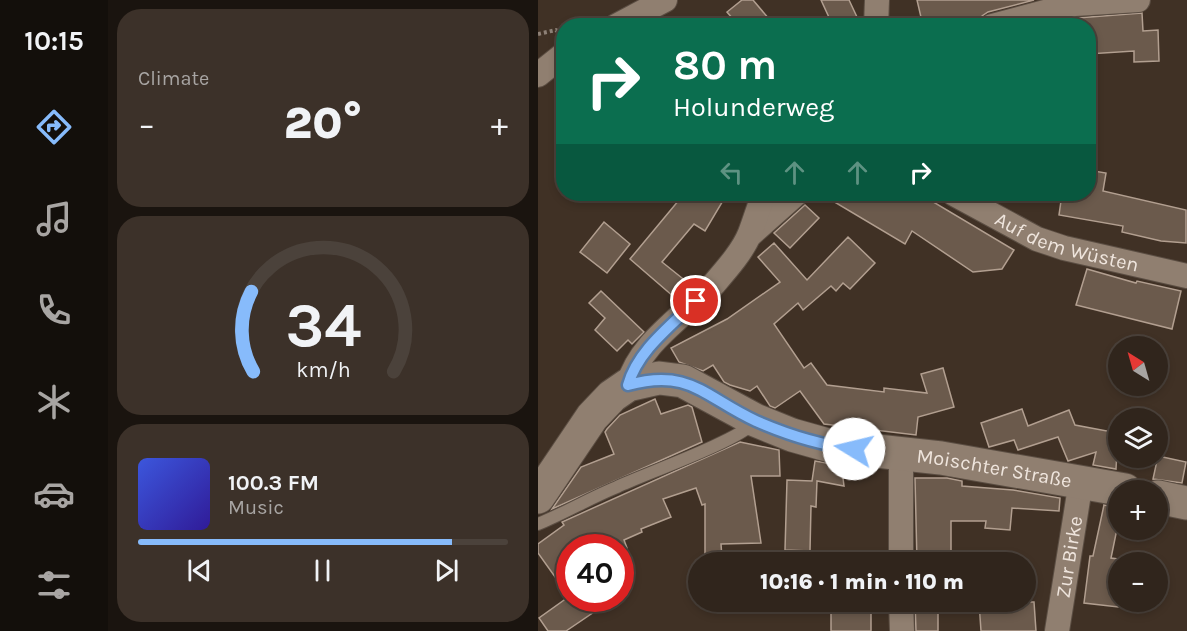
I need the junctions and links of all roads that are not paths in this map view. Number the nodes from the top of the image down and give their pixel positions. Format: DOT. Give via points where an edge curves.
graph roads {
  1 [pos="665,0"];
  2 [pos="877,0"];
  3 [pos="1138,0"];
  4 [pos="631,18"];
  5 [pos="876,18"];
  6 [pos="1022,18"];
  7 [pos="556,60"];
  8 [pos="538,75"];
  9 [pos="762,201"];
  10 [pos="788,201"];
  11 [pos="967,201"];
  12 [pos="750,235"];
  13 [pos="1186,276"];
  14 [pos="628,385"];
  15 [pos="755,420"];
  16 [pos="901,455"];
  17 [pos="1081,482"];
  18 [pos="1108,487"];
  19 [pos="538,497"];
  20 [pos="1168,499"];
  21 [pos="1186,503"];
  22 [pos="538,524"];
  23 [pos="901,552"];
  24 [pos="901,612"];
  25 [pos="902,631"];
  26 [pos="1057,631"];
  1 -- 4 [label="street"];
  2 -- 5 [label="street"];
  3 -- 6 [label="street" via="1075,4"];
  7 -- 8 [label="street"];
  9 -- 12 [label="street"];
  10 -- 12 [label="street"];
  11 -- 13 [label="street, Auf dem Wüsten" via="1037,239"];
  12 -- 14 [label="street" via="713,285 647,349"];
  14 -- 15 [label="street, Moischter Straße" via="659,378 683,381"];
  14 -- 19 [label="street, Moischter Straße" via="592,417"];
  15 -- 16 [label="street, Moischter Straße" via="831,446"];
  15 -- 22 [label="lane" via="750,427 720,442"];
  16 -- 17 [label="street, Moischter Straße"];
  16 -- 23 [label="street"];
  17 -- 18 [label="street, Moischter Straße"];
  17 -- 26 [label="street, Zur Birke"];
  20 -- 21 [label="street"];
  24 -- 25 [label="street"];
}
